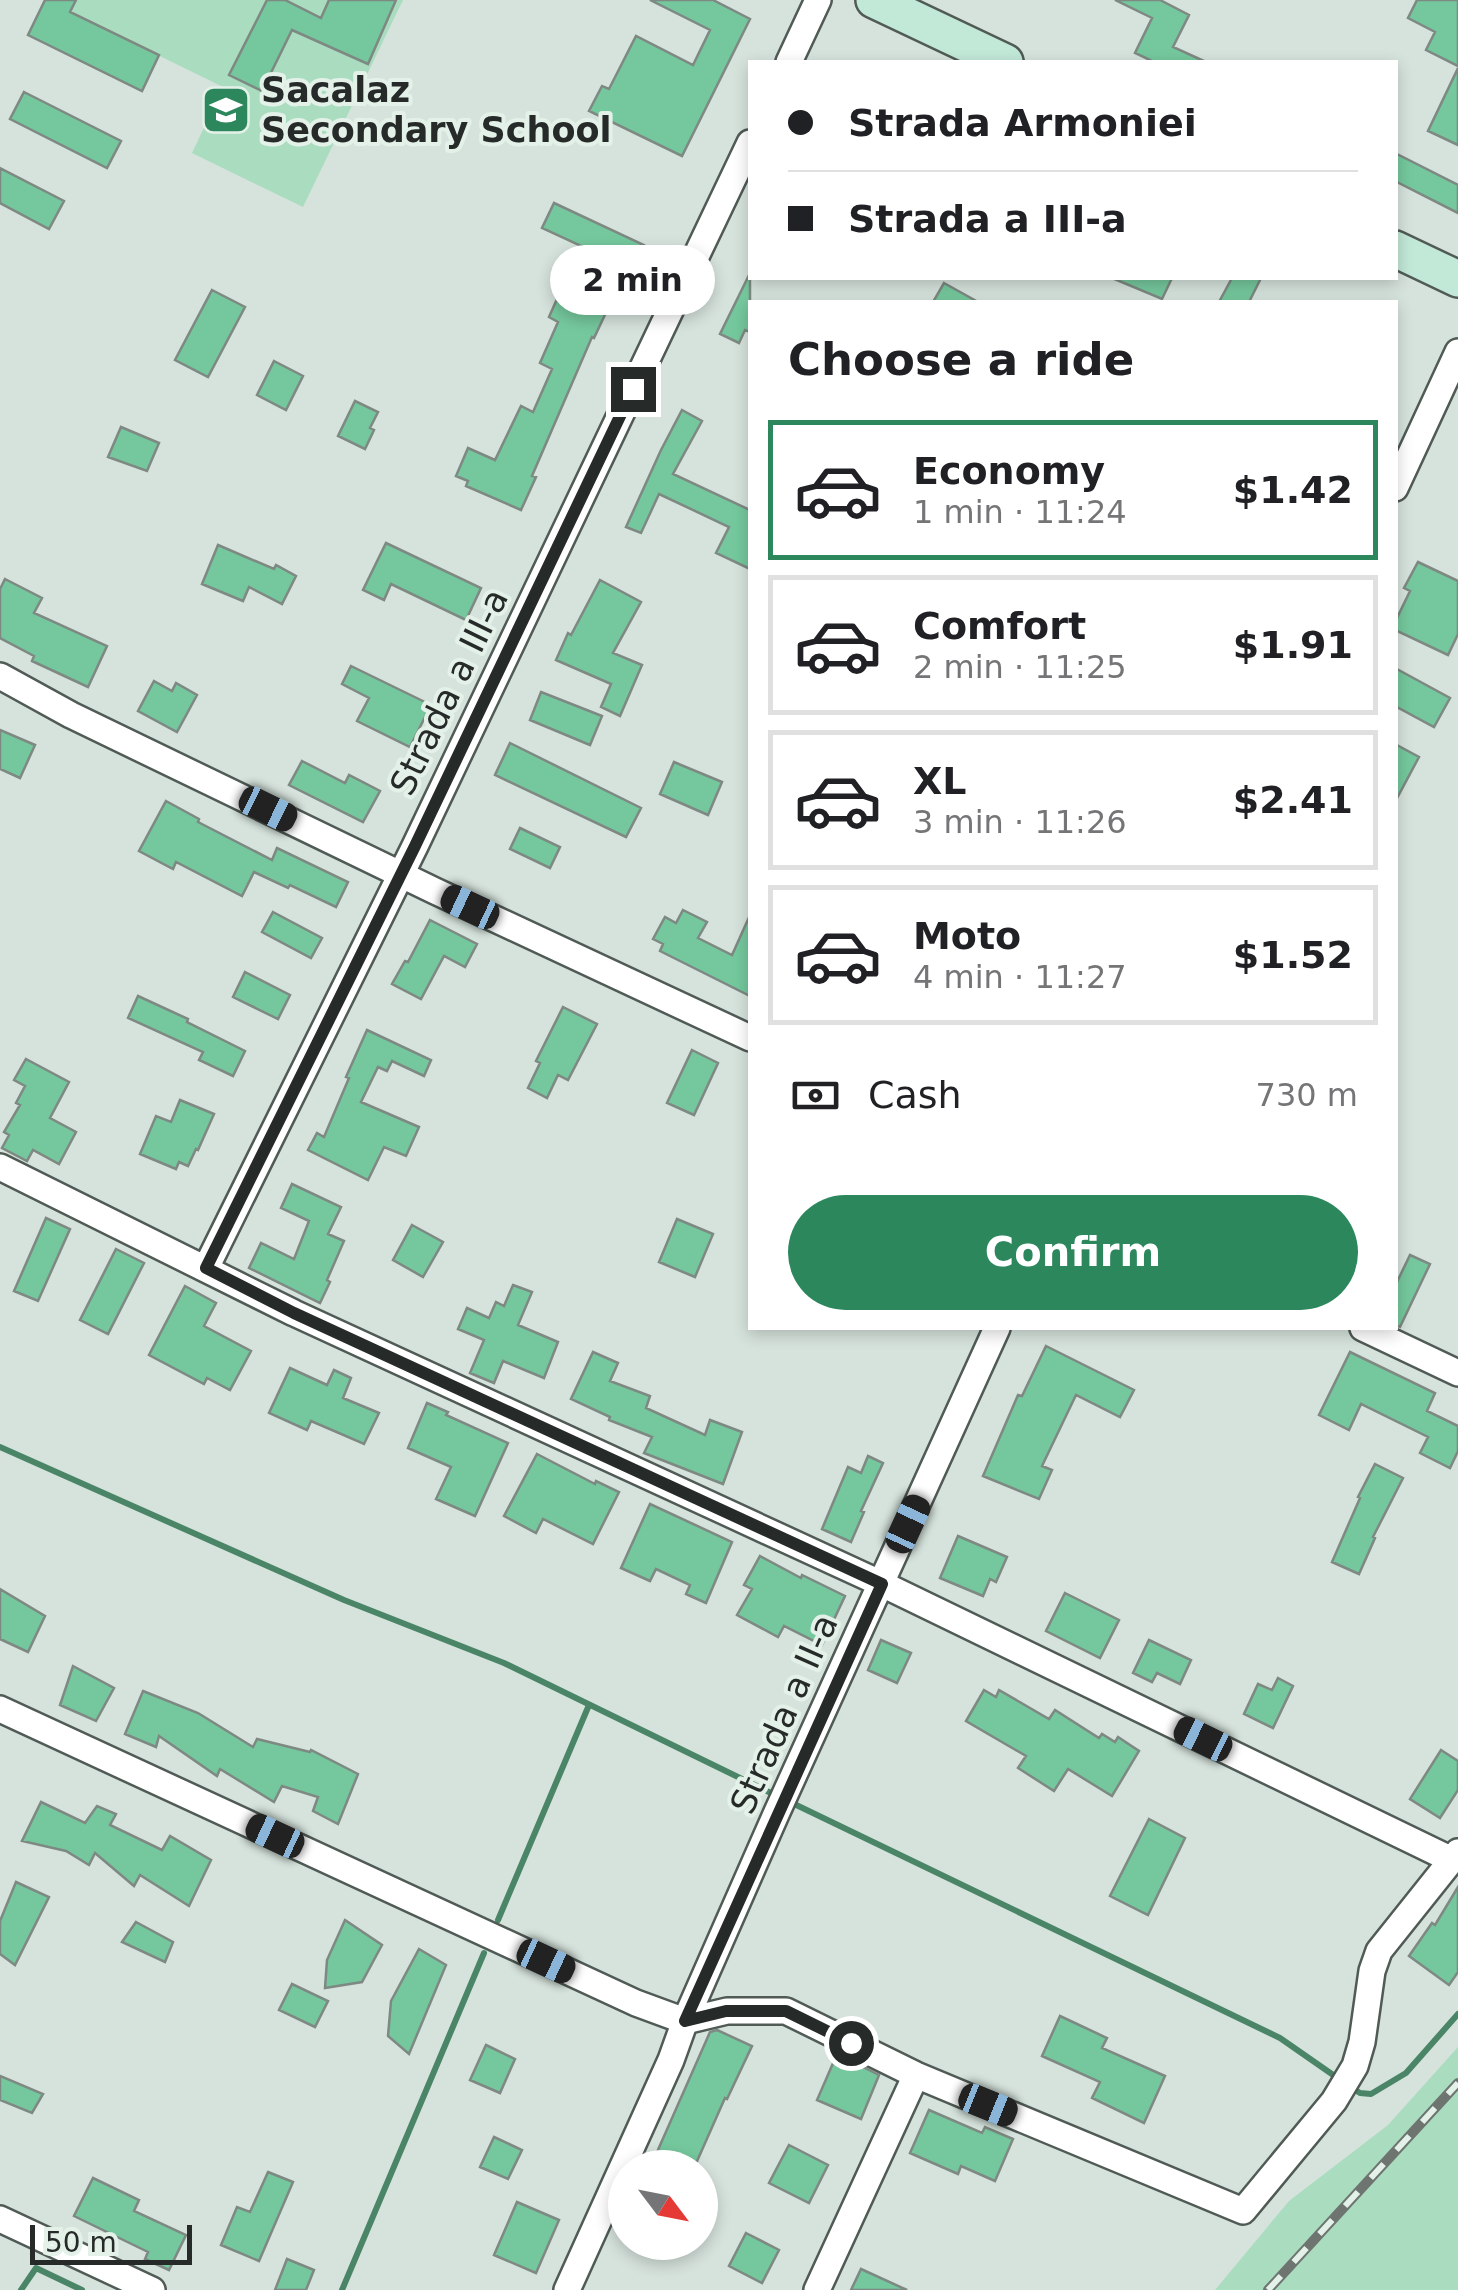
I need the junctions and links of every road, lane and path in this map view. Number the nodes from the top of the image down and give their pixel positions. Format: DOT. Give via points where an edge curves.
graph roads {
  1 [pos="818,0"];
  2 [pos="874,0"];
  3 [pos="789,60"];
  4 [pos="1001,60"];
  5 [pos="748,147"];
  6 [pos="1398,249"];
  7 [pos="1458,279"];
  8 [pos="1458,352"];
  9 [pos="1398,482"];
  10 [pos="0,676"];
  11 [pos="400,873"];
  12 [pos="748,1037"];
  13 [pos="0,1167"];
  14 [pos="206,1268"];
  15 [pos="996,1330"];
  16 [pos="1367,1330"];
  17 [pos="1458,1373"];
  18 [pos="882,1584"];
  19 [pos="0,1709"];
  20 [pos="1455,1856"];
  21 [pos="685,2021"];
  22 [pos="916,2075"];
  23 [pos="0,2220"];
  24 [pos="152,2290"];
  25 [pos="567,2290"];
  26 [pos="817,2290"];
  1 -- 3 [label="street"];
  2 -- 4 [label="main road"];
  5 -- 11 [label="street, Strada a III-a"];
  6 -- 7 [label="main road"];
  8 -- 9 [label="street"];
  10 -- 11 [label="street"];
  11 -- 12 [label="street"];
  11 -- 14 [label="street, Strada a III-a"];
  13 -- 14 [label="street"];
  14 -- 18 [label="street"];
  15 -- 18 [label="street, Strada a II-a"];
  16 -- 17 [label="street"];
  18 -- 20 [label="street"];
  18 -- 21 [label="street, Strada a II-a"];
  19 -- 21 [label="street"];
  20 -- 22 [label="street" via="1379,1951 1355,2066 1243,2210"];
  21 -- 22 [label="street" via="726,2011 786,2011"];
  21 -- 25 [label="street, Strada a II-a"];
  22 -- 26 [label="street"];
  23 -- 24 [label="street"];
}
